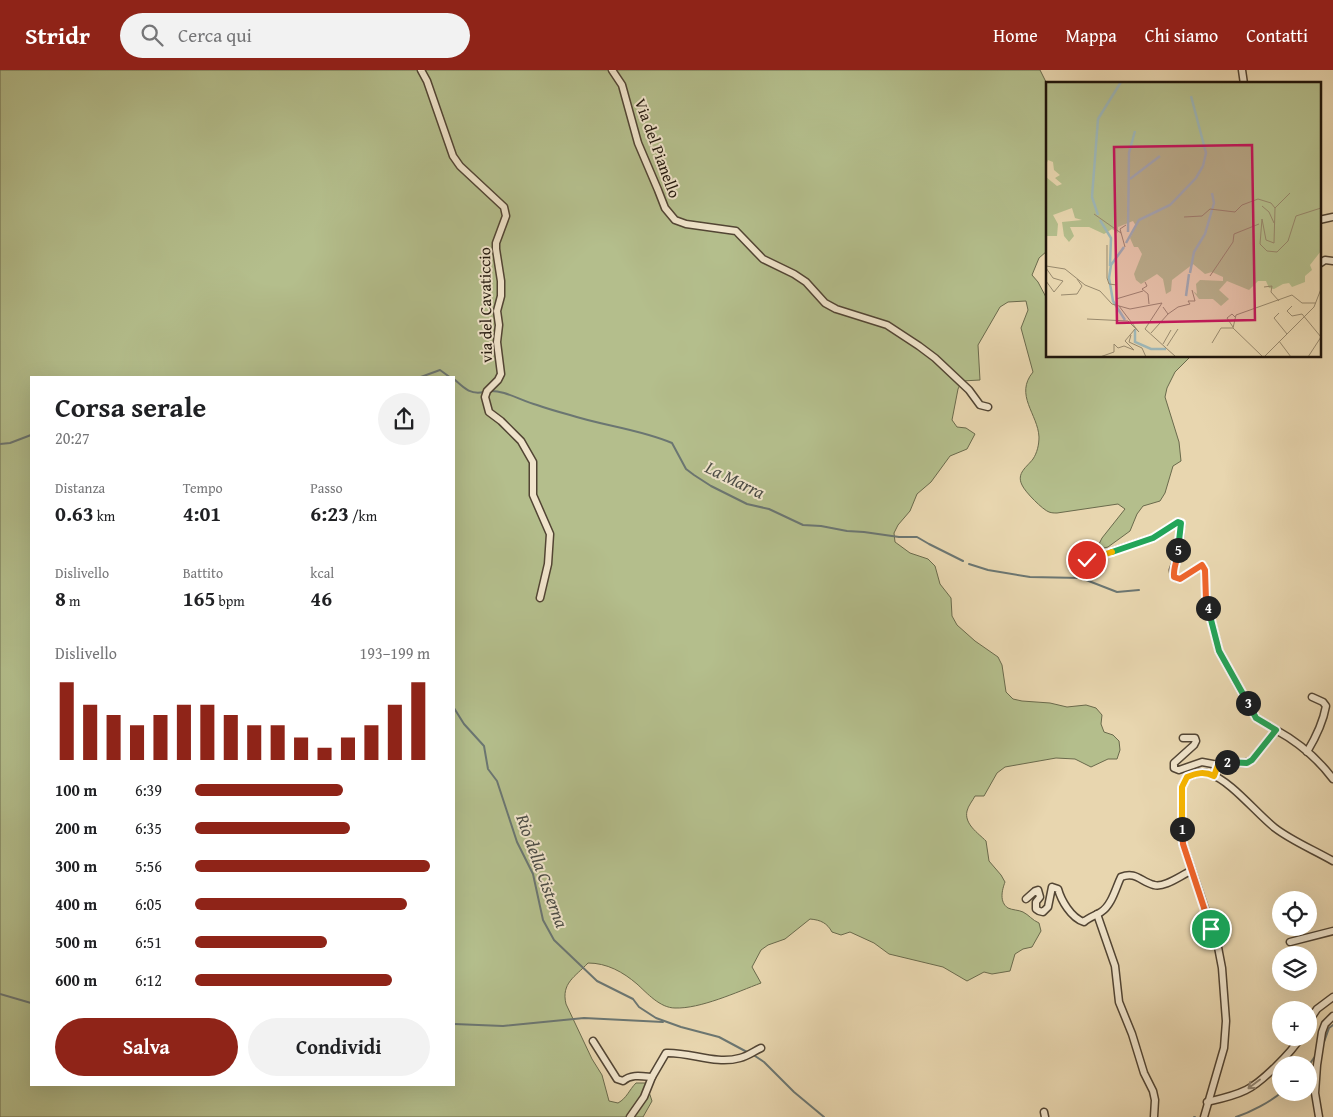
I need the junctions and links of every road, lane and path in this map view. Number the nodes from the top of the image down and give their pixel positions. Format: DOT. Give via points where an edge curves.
graph roads {
  1 [pos="421,70"];
  2 [pos="612,70"];
  3 [pos="1333,217"];
  4 [pos="1320,220"];
  5 [pos="1333,261"];
  6 [pos="1320,263"];
  7 [pos="988,407"];
  8 [pos="1093,547"];
  9 [pos="540,598"];
  10 [pos="1312,697"];
  11 [pos="1276,730"];
  12 [pos="1183,738"];
  13 [pos="1307,752"];
  14 [pos="1218,765"];
  15 [pos="1214,776"];
  16 [pos="1333,779"];
  17 [pos="1333,861"];
  18 [pos="1191,870"];
  19 [pos="1026,899"];
  20 [pos="1097,914"];
  21 [pos="1333,931"];
  22 [pos="1290,942"];
  23 [pos="1333,997"];
  24 [pos="1317,1009"];
  25 [pos="1333,1016"];
  26 [pos="593,1041"];
  27 [pos="1293,1046"];
  28 [pos="758,1049"];
  29 [pos="652,1077"];
  30 [pos="1207,1102"];
  31 [pos="1204,1115"];
  32 [pos="630,1117"];
  33 [pos="1154,1117"];
  34 [pos="1318,1117"];
  1 -- 9 [label="street, via del Cavaticcio" via="453,156 504,207 506,216 496,249 501,281 497,342 501,374 485,398 489,412 520,441 534,462 533,494 550,534 548,564"];
  2 -- 7 [label="street, Via del Pianello" via="622,85 638,143 665,208 675,220 736,231 763,259 806,282 825,303 887,325 919,346 969,390 980,405"];
  3 -- 4 [label="street"];
  5 -- 6 [label="street"];
  8 -- 11 [label="street" via="1087,560 1153,538 1181,523 1174,577 1180,579 1202,565 1206,600 1219,651 1256,718"];
  10 -- 13 [label="street" via="1326,706"];
  11 -- 13 [label="street"];
  11 -- 14 [label="street" via="1252,760"];
  12 -- 14 [label="street" via="1195,738 1196,741 1174,763 1175,769 1202,762"];
  13 -- 16 [label="street"];
  14 -- 15 [label="street"];
  15 -- 17 [label="street" via="1225,782 1276,829"];
  15 -- 18 [label="street" via="1197,773 1187,777 1182,787 1183,844"];
  18 -- 20 [label="street" via="1155,886 1127,874 1121,877 1104,911"];
  18 -- 30 [label="street" via="1218,947 1226,1021 1224,1048"];
  19 -- 20 [label="street" via="1038,890 1040,897 1036,908 1043,912 1048,907 1052,887 1055,887 1080,921"];
  20 -- 33 [label="street" via="1115,966 1119,1002 1153,1091"];
  21 -- 22 [label="street"];
  23 -- 24 [label="street"];
  25 -- 34 [label="street" via="1325,1024 1317,1065 1315,1093"];
  26 -- 29 [label="street" via="617,1079"];
  27 -- 30 [label="street, one-way" via="1252,1087"];
  28 -- 29 [label="street" via="743,1058 722,1061 666,1053"];
  29 -- 32 [label="street" via="644,1097"];
  30 -- 31 [label="street"];
}
